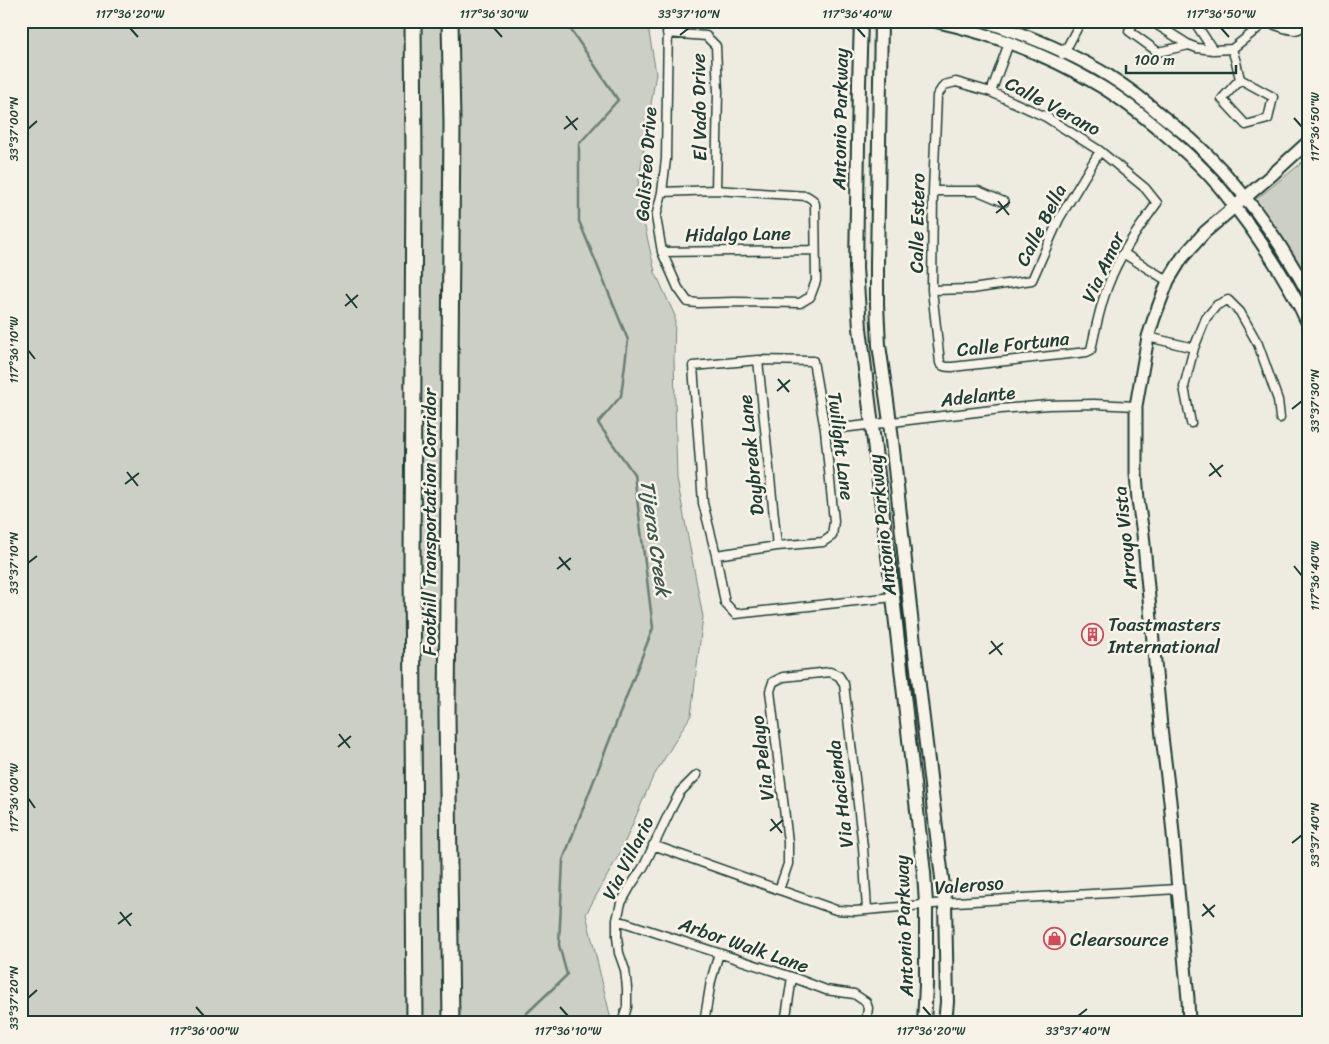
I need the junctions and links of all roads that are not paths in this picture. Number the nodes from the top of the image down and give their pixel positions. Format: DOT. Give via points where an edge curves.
graph roads {
  1 [pos="413,21"];
  2 [pos="450,21"];
  3 [pos="668,21"];
  4 [pos="861,21"];
  5 [pos="881,21"];
  6 [pos="934,21"];
  7 [pos="984,21"];
  8 [pos="1081,21"];
  9 [pos="1135,21"];
  10 [pos="1154,21"];
  11 [pos="1194,21"];
  12 [pos="1267,21"];
  13 [pos="1303,21"];
  14 [pos="667,33"];
  15 [pos="1009,43"];
  16 [pos="1189,45"];
  17 [pos="1232,49"];
  18 [pos="1214,50"];
  19 [pos="1064,53"];
  20 [pos="1058,64"];
  21 [pos="1240,79"];
  22 [pos="944,85"];
  23 [pos="991,92"];
  24 [pos="1308,142"];
  25 [pos="1100,150"];
  26 [pos="716,190"];
  27 [pos="933,190"];
  28 [pos="662,192"];
  29 [pos="1244,197"];
  30 [pos="1004,202"];
  31 [pos="1157,203"];
  32 [pos="1234,206"];
  33 [pos="815,250"];
  34 [pos="662,252"];
  35 [pos="1124,253"];
  36 [pos="1168,281"];
  37 [pos="932,290"];
  38 [pos="1308,293"];
  39 [pos="1308,324"];
  40 [pos="1148,337"];
  41 [pos="1194,348"];
  42 [pos="1091,350"];
  43 [pos="758,360"];
  44 [pos="940,363"];
  45 [pos="1136,406"];
  46 [pos="1280,418"];
  47 [pos="890,422"];
  48 [pos="871,424"];
  49 [pos="1191,424"];
  50 [pos="825,430"];
  51 [pos="777,546"];
  52 [pos="716,555"];
  53 [pos="892,598"];
  54 [pos="773,682"];
  55 [pos="697,775"];
  56 [pos="653,845"];
  57 [pos="1178,889"];
  58 [pos="779,890"];
  59 [pos="945,903"];
  60 [pos="926,904"];
  61 [pos="866,910"];
  62 [pos="617,920"];
  63 [pos="719,953"];
  64 [pos="792,977"];
  65 [pos="415,1023"];
  66 [pos="451,1023"];
  67 [pos="622,1023"];
  68 [pos="704,1023"];
  69 [pos="784,1023"];
  70 [pos="866,1023"];
  71 [pos="924,1023"];
  72 [pos="945,1023"];
  73 [pos="1189,1023"];
  1 -- 65 [label="highway, Foothill Transportation Corridor"];
  2 -- 66 [label="highway, Foothill Transportation Corridor" via="448,714"];
  3 -- 14 [label="street, Galisteo Drive"];
  4 -- 48 [label="main road, Antonio Parkway" via="856,268"];
  5 -- 47 [label="main road, Antonio Parkway" via="877,305"];
  6 -- 15 [label="main road"];
  7 -- 19 [label="main road"];
  8 -- 19 [label="street"];
  9 -- 16 [label="street" via="1129,31 1158,52"];
  10 -- 16 [label="street"];
  11 -- 18 [label="street"];
  12 -- 13 [label="street" via="1297,30"];
  12 -- 17 [label="street"];
  14 -- 26 [label="street, El Vado Drive" via="706,36 716,46"];
  14 -- 28 [label="street, Galisteo Drive" via="666,159"];
  15 -- 20 [label="main road"];
  15 -- 23 [label="street"];
  16 -- 18 [label="street"];
  17 -- 18 [label="street"];
  17 -- 21 [label="street"];
  19 -- 20 [label="street"];
  19 -- 29 [label="main road" via="1110,76 1144,101 1192,140"];
  20 -- 32 [label="main road" via="1102,87 1137,111 1183,149"];
  21 -- 21 [label="street" via="1273,97 1268,118 1246,125 1222,99"];
  22 -- 23 [label="street, Calle Verano" via="956,82"];
  22 -- 27 [label="street, Calle Estero" via="937,96"];
  23 -- 25 [label="street, Calle Verano" via="1046,117"];
  24 -- 29 [label="main road, Arroyo Vista"];
  25 -- 31 [label="street, Calle Verano" via="1145,188"];
  25 -- 37 [label="street, Calle Bella" via="1059,219 1032,280 972,289"];
  26 -- 28 [label="street"];
  26 -- 33 [label="street" via="807,196 815,204"];
  27 -- 30 [label="street" via="978,191"];
  27 -- 37 [label="street, Calle Estero"];
  28 -- 34 [label="street, Galisteo Drive" via="656,217"];
  29 -- 32 [label="main road, Arroyo Vista"];
  29 -- 38 [label="main road" via="1279,244"];
  31 -- 35 [label="street, Via Amor"];
  32 -- 36 [label="main road, Arroyo Vista" via="1182,258"];
  32 -- 39 [label="main road" via="1286,278"];
  33 -- 34 [label="street, Hidalgo Lane"];
  33 -- 34 [label="street, Galisteo Drive" via="816,281 810,297 800,303 688,302"];
  35 -- 36 [label="street"];
  35 -- 42 [label="street, Via Amor" via="1109,282"];
  36 -- 40 [label="main road, Arroyo Vista"];
  37 -- 44 [label="street, Calle Estero"];
  40 -- 41 [label="street"];
  40 -- 45 [label="main road, Arroyo Vista"];
  41 -- 46 [label="street" via="1206,318 1217,305 1228,300 1240,312 1258,344 1278,400"];
  41 -- 49 [label="street" via="1184,387"];
  42 -- 44 [label="street, Calle Fortuna" via="952,367"];
  43 -- 50 [label="street, Twilight Lane" via="813,361"];
  43 -- 51 [label="street, Daybreak Lane"];
  43 -- 52 [label="street" via="693,366 703,503"];
  45 -- 47 [label="street, Adelante" via="1048,405"];
  45 -- 57 [label="main road, Arroyo Vista" via="1138,500"];
  47 -- 48 [label="street, Adelante"];
  47 -- 59 [label="main road, Antonio Parkway"];
  48 -- 50 [label="street, Adelante"];
  48 -- 53 [label="main road, Antonio Parkway"];
  50 -- 51 [label="street, Twilight Lane" via="834,521 832,536 823,542"];
  51 -- 52 [label="street"];
  52 -- 53 [label="street" via="725,603 736,614"];
  53 -- 60 [label="main road, Antonio Parkway"];
  54 -- 58 [label="street, Via Pelayo" via="770,691 788,842 788,864"];
  54 -- 61 [label="street, Via Hacienda" via="783,677 830,672 839,676 844,684 863,847"];
  55 -- 56 [label="street, Via Villario" via="680,792"];
  56 -- 58 [label="street, Valeroso"];
  56 -- 62 [label="street, Via Villario" via="621,903"];
  57 -- 59 [label="street, Valeroso"];
  57 -- 73 [label="main road, Arroyo Vista"];
  58 -- 61 [label="street, Valeroso" via="836,910"];
  59 -- 60 [label="street, Valeroso"];
  59 -- 72 [label="main road, Antonio Parkway"];
  60 -- 61 [label="street, Valeroso"];
  60 -- 71 [label="main road, Antonio Parkway"];
  62 -- 63 [label="street, Arbor Walk Lane"];
  62 -- 67 [label="street, Via Villario" via="619,953 627,988 627,1007"];
  63 -- 64 [label="street, Arbor Walk Lane"];
  63 -- 68 [label="street"];
  64 -- 69 [label="street"];
  64 -- 70 [label="street, Arbor Walk Lane" via="826,990 861,998 868,1008"];
}
